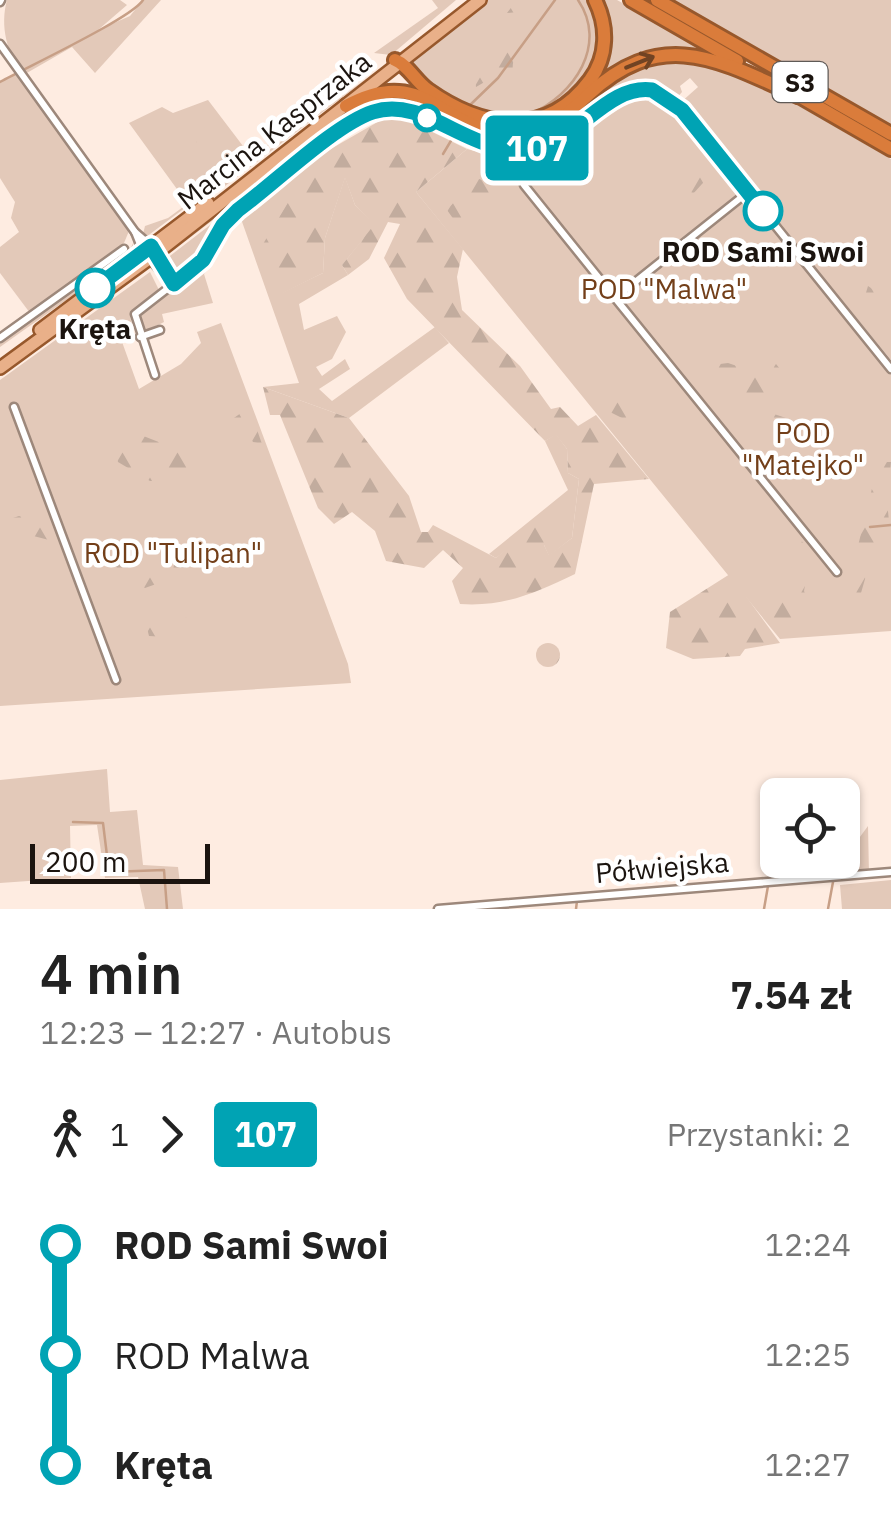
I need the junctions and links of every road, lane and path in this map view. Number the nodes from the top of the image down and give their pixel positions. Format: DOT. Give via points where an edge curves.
graph roads {
  1 [pos="472,0"];
  2 [pos="480,0"];
  3 [pos="596,0"];
  4 [pos="631,0"];
  5 [pos="657,0"];
  6 [pos="0,44"];
  7 [pos="398,63"];
  8 [pos="416,94"];
  9 [pos="798,96"];
  10 [pos="346,106"];
  11 [pos="891,134"];
  12 [pos="891,149"];
  13 [pos="524,184"];
  14 [pos="748,192"];
  15 [pos="124,249"];
  16 [pos="150,253"];
  17 [pos="174,284"];
  18 [pos="615,298"];
  19 [pos="160,330"];
  20 [pos="140,337"];
  21 [pos="0,338"];
  22 [pos="0,360"];
  23 [pos="0,368"];
  24 [pos="891,368"];
  25 [pos="155,375"];
  26 [pos="14,407"];
  27 [pos="837,572"];
  28 [pos="116,680"];
  29 [pos="891,872"];
  30 [pos="438,909"];
  1 -- 7 [label="main road, Marcina Kasprzaka"];
  2 -- 7 [label="main road, Marcina Kasprzaka"];
  3 -- 7 [label="highway" via="605,41 597,68 564,106 537,121 479,118 424,88"];
  4 -- 9 [label="highway, S3"];
  5 -- 11 [label="highway, S3"];
  6 -- 16 [label="street"];
  7 -- 8 [label="highway"];
  7 -- 10 [label="main road, Marcina Kasprzaka"];
  7 -- 16 [label="main road, Marcina Kasprzaka"];
  8 -- 9 [label="highway, one-way" via="483,129 530,133 560,120 629,65 674,53 726,63"];
  8 -- 10 [label="highway" via="386,90"];
  9 -- 12 [label="highway, S3"];
  10 -- 16 [label="main road, Marcina Kasprzaka"];
  13 -- 18 [label="street"];
  14 -- 17 [label="street" via="682,110 652,90 626,94 564,137 525,150 481,145 415,113 383,110 348,125 238,210 203,260"];
  14 -- 18 [label="street"];
  14 -- 24 [label="street"];
  15 -- 21 [label="street"];
  16 -- 17 [label="street"];
  16 -- 22 [label="main road, Marcina Kasprzaka"];
  16 -- 23 [label="main road, Marcina Kasprzaka"];
  17 -- 20 [label="street" via="135,314"];
  18 -- 27 [label="street"];
  19 -- 20 [label="street"];
  20 -- 25 [label="street"];
  26 -- 28 [label="street"];
  29 -- 30 [label="street, Półwiejska"];
}
